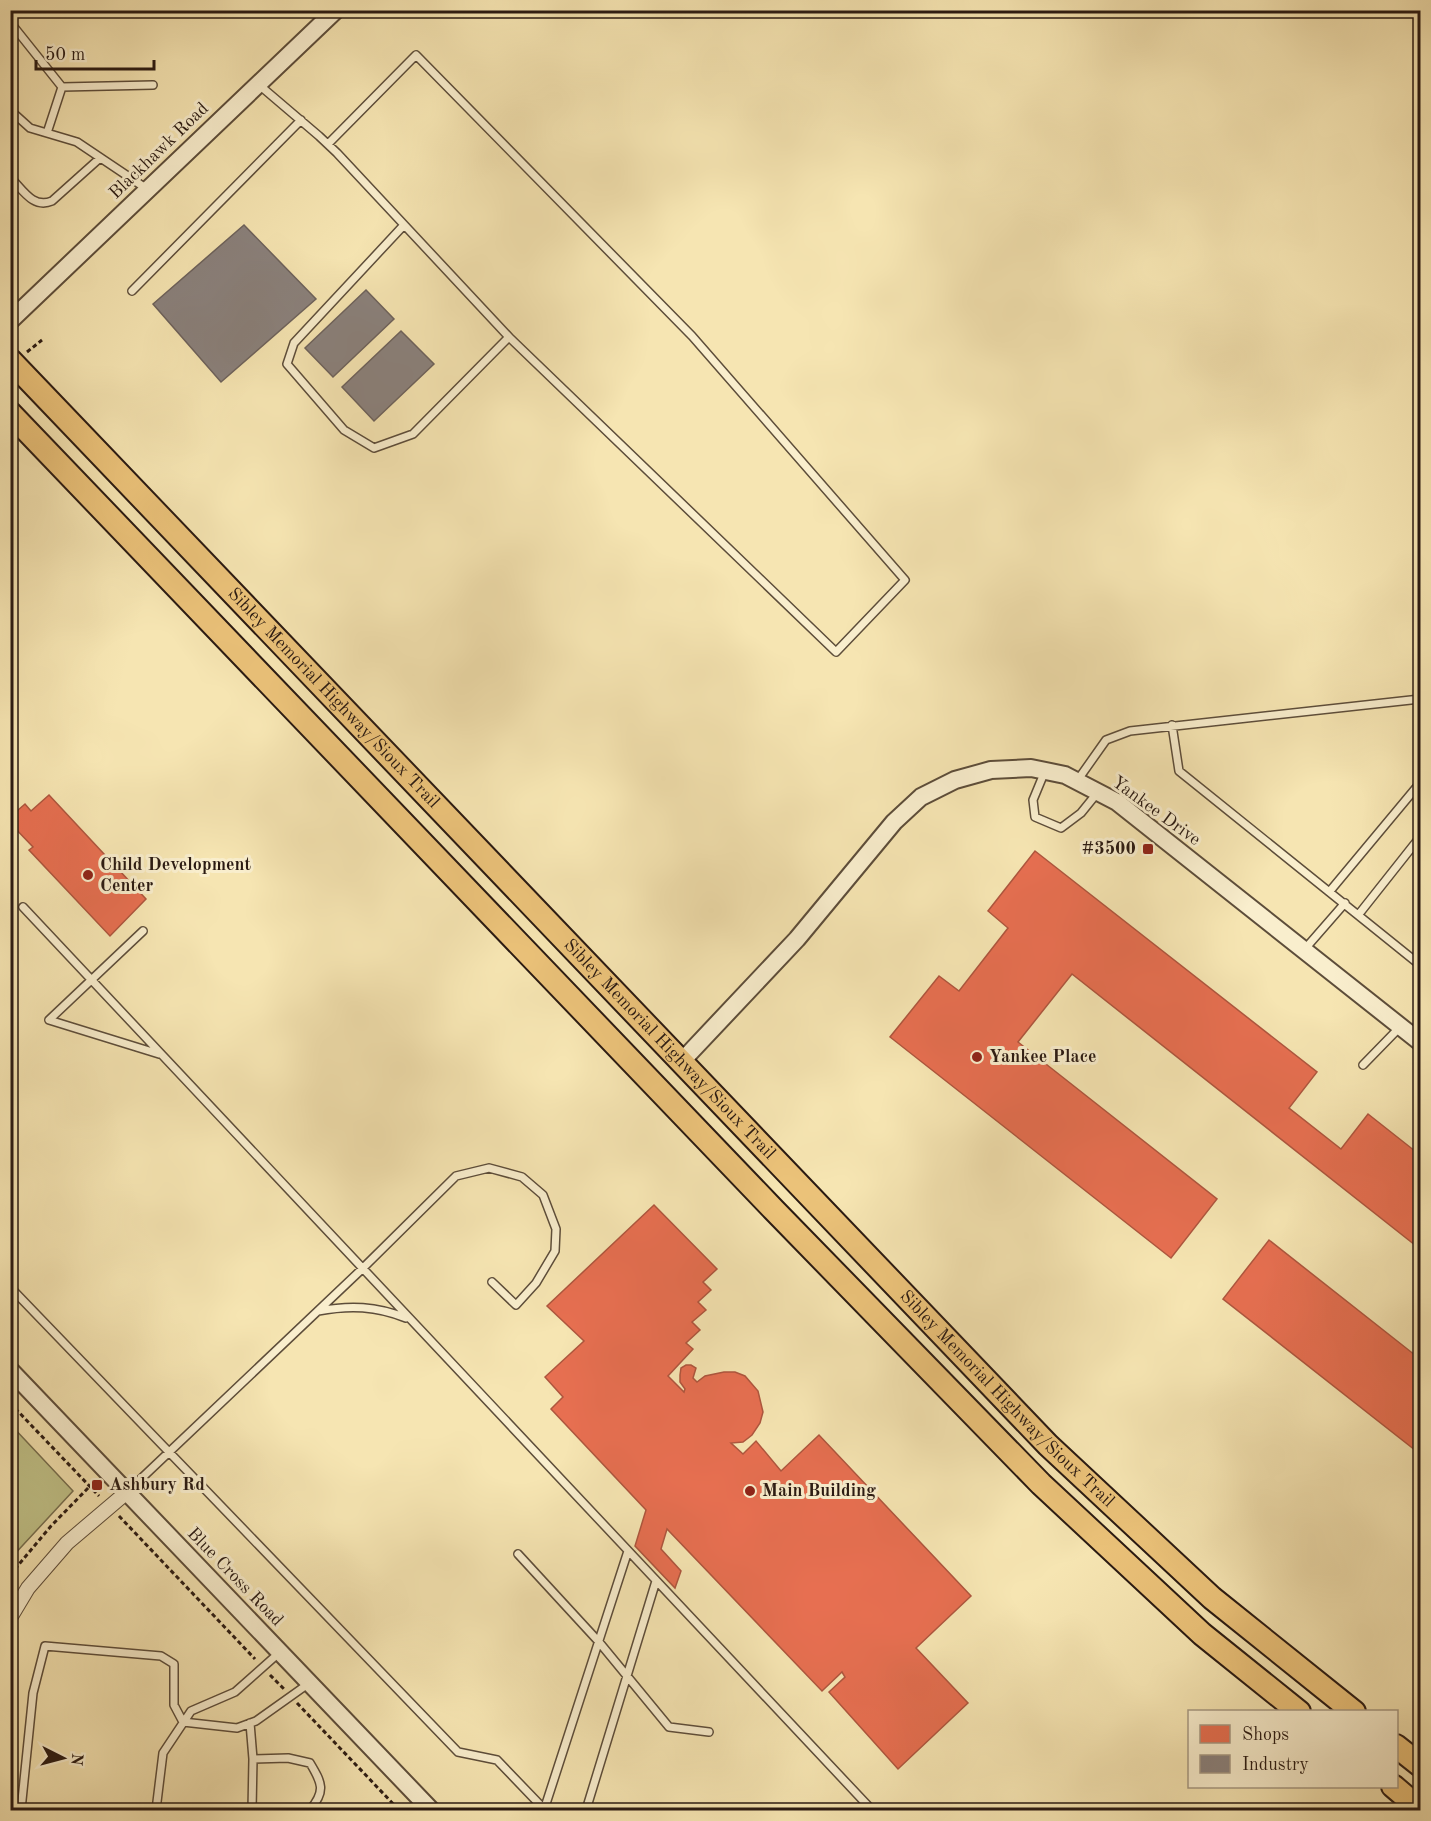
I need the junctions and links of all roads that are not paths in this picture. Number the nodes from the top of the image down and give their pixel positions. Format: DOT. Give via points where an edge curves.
graph roads {
  1 [pos="336,10"];
  2 [pos="10,22"];
  3 [pos="258,84"];
  4 [pos="153,85"];
  5 [pos="62,87"];
  6 [pos="10,110"];
  7 [pos="301,120"];
  8 [pos="47,133"];
  9 [pos="328,144"];
  10 [pos="100,158"];
  11 [pos="10,177"];
  12 [pos="147,189"];
  13 [pos="404,225"];
  14 [pos="132,291"];
  15 [pos="10,321"];
  16 [pos="510,338"];
  17 [pos="10,360"];
  18 [pos="10,413"];
  19 [pos="1420,699"];
  20 [pos="1172,725"];
  21 [pos="1045,771"];
  22 [pos="1077,781"];
  23 [pos="1420,783"];
  24 [pos="1098,792"];
  25 [pos="1420,837"];
  26 [pos="1330,891"];
  27 [pos="1345,903"];
  28 [pos="23,907"];
  29 [pos="1359,914"];
  30 [pos="143,932"];
  31 [pos="1304,950"];
  32 [pos="1420,964"];
  33 [pos="91,979"];
  34 [pos="1401,1026"];
  35 [pos="1420,1042"];
  36 [pos="161,1055"];
  37 [pos="682,1061"];
  38 [pos="1363,1065"];
  39 [pos="363,1269"];
  40 [pos="492,1282"];
  41 [pos="13,1289"];
  42 [pos="318,1311"];
  43 [pos="410,1319"];
  44 [pos="10,1370"];
  45 [pos="170,1452"];
  46 [pos="127,1492"];
  47 [pos="628,1551"];
  48 [pos="518,1554"];
  49 [pos="656,1581"];
  50 [pos="10,1618"];
  51 [pos="599,1642"];
  52 [pos="280,1652"];
  53 [pos="627,1677"];
  54 [pos="310,1683"];
  55 [pos="1297,1710"];
  56 [pos="1352,1710"];
  57 [pos="183,1722"];
  58 [pos="249,1723"];
  59 [pos="709,1732"];
  60 [pos="1398,1748"];
  61 [pos="253,1759"];
  62 [pos="1420,1765"];
  63 [pos="1395,1788"];
  64 [pos="1416,1807"];
  65 [pos="21,1810"];
  66 [pos="156,1810"];
  67 [pos="252,1810"];
  68 [pos="310,1810"];
  69 [pos="431,1810"];
  70 [pos="545,1810"];
  71 [pos="586,1810"];
  72 [pos="872,1810"];
  1 -- 3 [label="street, Blackhawk Road"];
  2 -- 5 [label="lane"];
  3 -- 7 [label="lane"];
  3 -- 12 [label="street, Blackhawk Road"];
  4 -- 5 [label="lane"];
  5 -- 8 [label="lane"];
  6 -- 8 [label="lane" via="30,128"];
  7 -- 9 [label="lane"];
  7 -- 14 [label="lane"];
  8 -- 10 [label="lane" via="77,142"];
  9 -- 13 [label="lane"];
  9 -- 16 [label="lane" via="416,55 692,336 905,580 836,652"];
  10 -- 11 [label="lane" via="44,204 35,202"];
  10 -- 12 [label="lane"];
  12 -- 15 [label="street, Blackhawk Road"];
  13 -- 16 [label="lane"];
  13 -- 16 [label="lane" via="294,343 287,364 344,430 374,448 413,434"];
  17 -- 37 [label="highway, Sibley Memorial Highway/Sioux Trail"];
  18 -- 55 [label="highway, Sibley Memorial Highway/Sioux Trail" via="1041,1484 1202,1634"];
  19 -- 20 [label="lane"];
  20 -- 22 [label="lane" via="1130,731 1106,740"];
  20 -- 26 [label="lane" via="1179,771"];
  21 -- 22 [label="street, Yankee Drive"];
  21 -- 24 [label="lane" via="1033,800 1035,817 1061,828 1081,813"];
  21 -- 37 [label="street, Yankee Drive" via="991,770 955,780 921,797 894,822 797,939"];
  22 -- 24 [label="street, Yankee Drive"];
  23 -- 26 [label="lane"];
  24 -- 31 [label="street, Yankee Drive" via="1117,802"];
  25 -- 29 [label="lane"];
  26 -- 27 [label="lane"];
  27 -- 29 [label="lane"];
  27 -- 31 [label="lane"];
  28 -- 33 [label="lane"];
  29 -- 32 [label="lane"];
  30 -- 33 [label="lane"];
  31 -- 34 [label="street, Yankee Drive"];
  33 -- 36 [label="lane"];
  33 -- 36 [label="lane" via="49,1020"];
  34 -- 35 [label="street, Yankee Drive"];
  34 -- 38 [label="lane"];
  36 -- 39 [label="lane"];
  37 -- 56 [label="highway, Sibley Memorial Highway/Sioux Trail" via="1048,1445 1212,1598"];
  39 -- 40 [label="lane" via="456,1176 489,1168 522,1177 543,1195 555,1229 555,1251 536,1283 516,1305"];
  39 -- 42 [label="lane"];
  39 -- 43 [label="lane"];
  41 -- 45 [label="lane"];
  42 -- 43 [label="lane" via="343,1306 369,1307"];
  42 -- 45 [label="lane"];
  43 -- 47 [label="lane"];
  44 -- 46 [label="street, Blue Cross Road"];
  45 -- 46 [label="lane"];
  45 -- 70 [label="lane" via="458,1752 497,1760"];
  46 -- 50 [label="street" via="68,1544 28,1588"];
  46 -- 52 [label="street, Blue Cross Road"];
  47 -- 49 [label="lane"];
  47 -- 51 [label="lane"];
  48 -- 51 [label="lane"];
  49 -- 53 [label="lane"];
  49 -- 72 [label="lane"];
  51 -- 53 [label="lane"];
  51 -- 70 [label="lane"];
  52 -- 54 [label="street, Blue Cross Road"];
  52 -- 57 [label="lane" via="235,1692 191,1711"];
  53 -- 59 [label="lane" via="669,1727"];
  53 -- 71 [label="lane"];
  54 -- 58 [label="lane"];
  54 -- 69 [label="street, Blue Cross Road"];
  57 -- 58 [label="lane" via="237,1728"];
  57 -- 65 [label="lane" via="174,1705 174,1664 161,1656 45,1646 33,1693"];
  57 -- 66 [label="lane" via="163,1754"];
  58 -- 61 [label="lane"];
  60 -- 62 [label="highway"];
  61 -- 67 [label="lane"];
  61 -- 68 [label="lane" via="288,1758 310,1763 321,1782 318,1801"];
  63 -- 64 [label="highway"];
}
